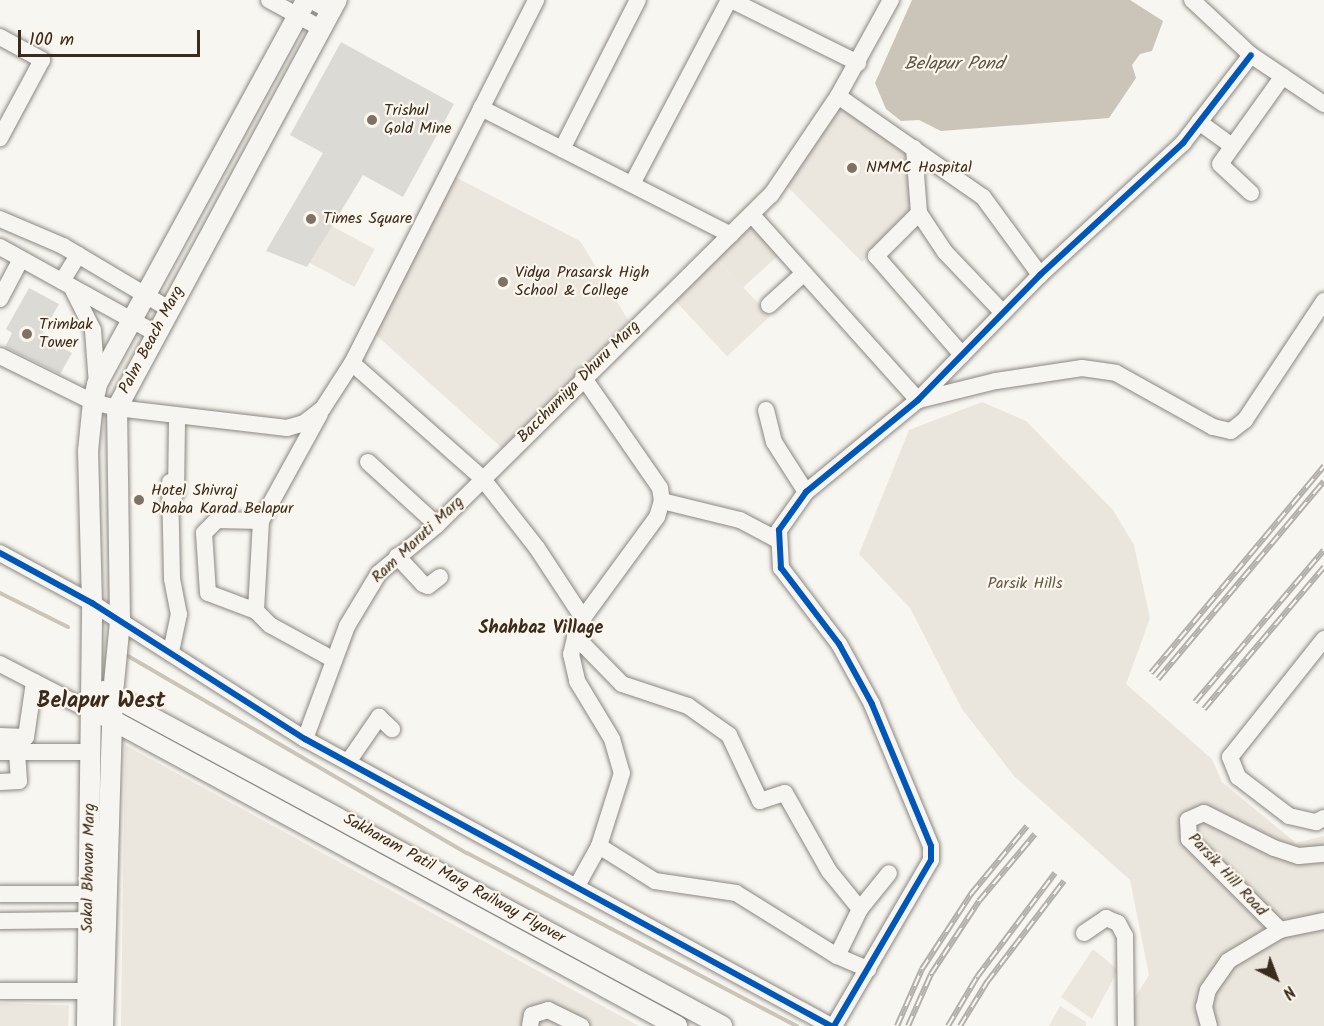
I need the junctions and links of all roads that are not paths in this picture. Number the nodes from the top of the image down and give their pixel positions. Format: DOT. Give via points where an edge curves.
graph roads {
  1 [pos="270,0"];
  2 [pos="536,0"];
  3 [pos="638,0"];
  4 [pos="730,0"];
  5 [pos="891,0"];
  6 [pos="1192,0"];
  7 [pos="305,5"];
  8 [pos="334,6"];
  9 [pos="321,29"];
  10 [pos="0,37"];
  11 [pos="1251,55"];
  12 [pos="858,63"];
  13 [pos="1283,76"];
  14 [pos="838,96"];
  15 [pos="1324,104"];
  16 [pos="481,108"];
  17 [pos="1199,122"];
  18 [pos="0,138"];
  19 [pos="1232,146"];
  20 [pos="914,148"];
  21 [pos="562,149"];
  22 [pos="632,184"];
  23 [pos="1251,193"];
  24 [pos="919,213"];
  25 [pos="752,215"];
  26 [pos="0,219"];
  27 [pos="731,235"];
  28 [pos="0,247"];
  29 [pos="78,255"];
  30 [pos="21,259"];
  31 [pos="804,273"];
  32 [pos="1040,275"];
  33 [pos="66,283"];
  34 [pos="144,296"];
  35 [pos="0,299"];
  36 [pos="1324,301"];
  37 [pos="769,305"];
  38 [pos="170,309"];
  39 [pos="1003,313"];
  40 [pos="132,320"];
  41 [pos="155,333"];
  42 [pos="962,355"];
  43 [pos="0,356"];
  44 [pos="352,363"];
  45 [pos="583,377"];
  46 [pos="95,393"];
  47 [pos="918,400"];
  48 [pos="117,408"];
  49 [pos="323,408"];
  50 [pos="766,410"];
  51 [pos="177,418"];
  52 [pos="368,462"];
  53 [pos="482,478"];
  54 [pos="170,482"];
  55 [pos="806,492"];
  56 [pos="662,501"];
  57 [pos="261,521"];
  58 [pos="437,525"];
  59 [pos="778,540"];
  60 [pos="0,553"];
  61 [pos="406,557"];
  62 [pos="176,558"];
  63 [pos="440,577"];
  64 [pos="92,603"];
  65 [pos="256,611"];
  66 [pos="583,618"];
  67 [pos="120,621"];
  68 [pos="575,636"];
  69 [pos="1323,641"];
  70 [pos="171,653"];
  71 [pos="334,660"];
  72 [pos="1,666"];
  73 [pos="34,682"];
  74 [pos="91,688"];
  75 [pos="112,693"];
  76 [pos="92,711"];
  77 [pos="112,718"];
  78 [pos="392,729"];
  79 [pos="305,739"];
  80 [pos="5,746"];
  81 [pos="91,752"];
  82 [pos="348,762"];
  83 [pos="0,782"];
  84 [pos="1324,819"];
  85 [pos="599,846"];
  86 [pos="1324,854"];
  87 [pos="889,873"];
  88 [pos="578,884"];
  89 [pos="0,896"];
  90 [pos="89,896"];
  91 [pos="860,909"];
  92 [pos="89,920"];
  93 [pos="0,921"];
  94 [pos="1324,921"];
  95 [pos="1280,930"];
  96 [pos="1084,933"];
  97 [pos="837,956"];
  98 [pos="868,969"];
  99 [pos="0,991"];
  100 [pos="96,991"];
  101 [pos="87,1026"];
  102 [pos="104,1026"];
  103 [pos="530,1026"];
  104 [pos="581,1026"];
  105 [pos="677,1026"];
  106 [pos="722,1026"];
  107 [pos="833,1026"];
  108 [pos="1126,1026"];
  109 [pos="1209,1026"];
  1 -- 7 [label="street"];
  2 -- 16 [label="street"];
  3 -- 21 [label="street"];
  4 -- 12 [label="street"];
  4 -- 22 [label="street"];
  5 -- 12 [label="street, Bacchumiya Dhuru Marg"];
  6 -- 11 [label="street"];
  7 -- 8 [label="street"];
  7 -- 9 [label="street"];
  7 -- 34 [label="main road, Palm Beach Marg"];
  8 -- 9 [label="main road, Palm Beach Marg"];
  9 -- 38 [label="main road, Palm Beach Marg"];
  10 -- 18 [label="street" via="42,60"];
  11 -- 13 [label="street"];
  11 -- 17 [label="street"];
  12 -- 14 [label="street, Bacchumiya Dhuru Marg"];
  13 -- 15 [label="street"];
  13 -- 19 [label="street"];
  14 -- 20 [label="street"];
  14 -- 25 [label="street, Bacchumiya Dhuru Marg"];
  16 -- 21 [label="street"];
  16 -- 44 [label="street"];
  17 -- 19 [label="street"];
  17 -- 32 [label="street" via="1182,143"];
  19 -- 23 [label="street" via="1221,169"];
  20 -- 24 [label="street"];
  20 -- 32 [label="street" via="983,197"];
  21 -- 22 [label="street"];
  22 -- 27 [label="street"];
  24 -- 39 [label="street" via="945,252"];
  24 -- 42 [label="street" via="876,256"];
  25 -- 27 [label="street, Bacchumiya Dhuru Marg"];
  25 -- 31 [label="street"];
  26 -- 29 [label="street"];
  27 -- 45 [label="street, Bacchumiya Dhuru Marg"];
  28 -- 30 [label="street"];
  29 -- 33 [label="street"];
  29 -- 34 [label="street"];
  30 -- 33 [label="street"];
  30 -- 35 [label="street"];
  31 -- 37 [label="street"];
  31 -- 47 [label="street"];
  32 -- 39 [label="street"];
  33 -- 40 [label="street"];
  33 -- 46 [label="street" via="93,330"];
  34 -- 38 [label="street"];
  34 -- 40 [label="main road, Palm Beach Marg"];
  36 -- 47 [label="street" via="1245,420 1231,431 1213,427 1116,373 1082,368 996,381"];
  38 -- 41 [label="main road, Palm Beach Marg"];
  39 -- 42 [label="street"];
  40 -- 41 [label="street"];
  40 -- 46 [label="main road, Palm Beach Marg"];
  41 -- 48 [label="main road, Palm Beach Marg"];
  42 -- 47 [label="street"];
  43 -- 46 [label="street"];
  44 -- 49 [label="street"];
  44 -- 53 [label="street"];
  45 -- 53 [label="street, Bacchumiya Dhuru Marg"];
  45 -- 56 [label="street" via="660,488"];
  46 -- 48 [label="street"];
  46 -- 64 [label="main road, Palm Beach Marg" via="88,451"];
  47 -- 55 [label="street"];
  48 -- 51 [label="street"];
  48 -- 67 [label="main road, Palm Beach Marg"];
  49 -- 51 [label="street" via="304,423 287,428"];
  49 -- 57 [label="street"];
  50 -- 55 [label="street" via="774,442"];
  51 -- 62 [label="street"];
  52 -- 58 [label="street"];
  53 -- 58 [label="street, Ram Maruti Marg"];
  53 -- 66 [label="street" via="537,548"];
  54 -- 70 [label="street" via="172,569 178,614"];
  55 -- 59 [label="street" via="788,512"];
  56 -- 59 [label="street" via="740,520"];
  56 -- 66 [label="street" via="657,517"];
  57 -- 65 [label="street"];
  57 -- 65 [label="street" via="217,520 204,533 208,593"];
  58 -- 61 [label="street, Ram Maruti Marg"];
  59 -- 98 [label="street" via="781,568 839,644 872,704 931,846 931,860"];
  60 -- 64 [label="street"];
  61 -- 63 [label="street" via="428,586"];
  61 -- 71 [label="street, Ram Maruti Marg" via="361,597"];
  64 -- 67 [label="street"];
  64 -- 74 [label="main road, Palm Beach Marg"];
  65 -- 71 [label="street" via="270,625"];
  66 -- 68 [label="street"];
  67 -- 70 [label="street"];
  67 -- 75 [label="main road, Palm Beach Marg"];
  68 -- 85 [label="street" via="571,654 577,681 612,739 622,773"];
  68 -- 91 [label="street" via="622,684 687,706 729,735 760,801 785,793 829,871"];
  69 -- 84 [label="street" via="1230,757 1238,777 1289,816 1316,822"];
  70 -- 79 [label="street"];
  71 -- 79 [label="street, Ram Maruti Marg"];
  72 -- 73 [label="street"];
  73 -- 76 [label="street"];
  73 -- 80 [label="street" via="26,737"];
  74 -- 75 [label="main road, Sakharam Patil Marg Railway Flyover"];
  74 -- 76 [label="main road, Palm Beach Marg"];
  75 -- 77 [label="main road, Palm Beach Marg"];
  75 -- 106 [label="main road, Sakharam Patil Marg Railway Flyover"];
  76 -- 77 [label="main road, Sakharam Patil Marg Railway Flyover"];
  76 -- 81 [label="main road, Sakal Bhavan Marg"];
  77 -- 100 [label="main road, Sakal Bhavan Marg"];
  77 -- 105 [label="main road, Sakharam Patil Marg Railway Flyover"];
  78 -- 82 [label="street" via="379,717"];
  79 -- 82 [label="street"];
  80 -- 81 [label="street"];
  80 -- 83 [label="street" via="19,781"];
  81 -- 90 [label="main road, Sakal Bhavan Marg"];
  82 -- 88 [label="street"];
  85 -- 88 [label="street"];
  85 -- 97 [label="street" via="655,881 736,893"];
  86 -- 95 [label="street, Parsik Hill Road" via="1299,856 1274,848 1204,813 1188,820 1189,839"];
  87 -- 91 [label="street"];
  88 -- 107 [label="street"];
  89 -- 90 [label="street"];
  90 -- 92 [label="main road, Sakal Bhavan Marg"];
  91 -- 97 [label="street"];
  92 -- 93 [label="street"];
  92 -- 100 [label="main road, Sakal Bhavan Marg"];
  94 -- 95 [label="street"];
  95 -- 109 [label="street" via="1242,949 1217,976 1204,1007"];
  96 -- 108 [label="street" via="1106,918 1118,923 1125,936"];
  97 -- 98 [label="street"];
  98 -- 107 [label="street"];
  99 -- 100 [label="street"];
  100 -- 101 [label="main road, Sakal Bhavan Marg"];
  100 -- 102 [label="main road, Sakal Bhavan Marg"];
  103 -- 104 [label="street" via="532,1015 548,1010"];
}
